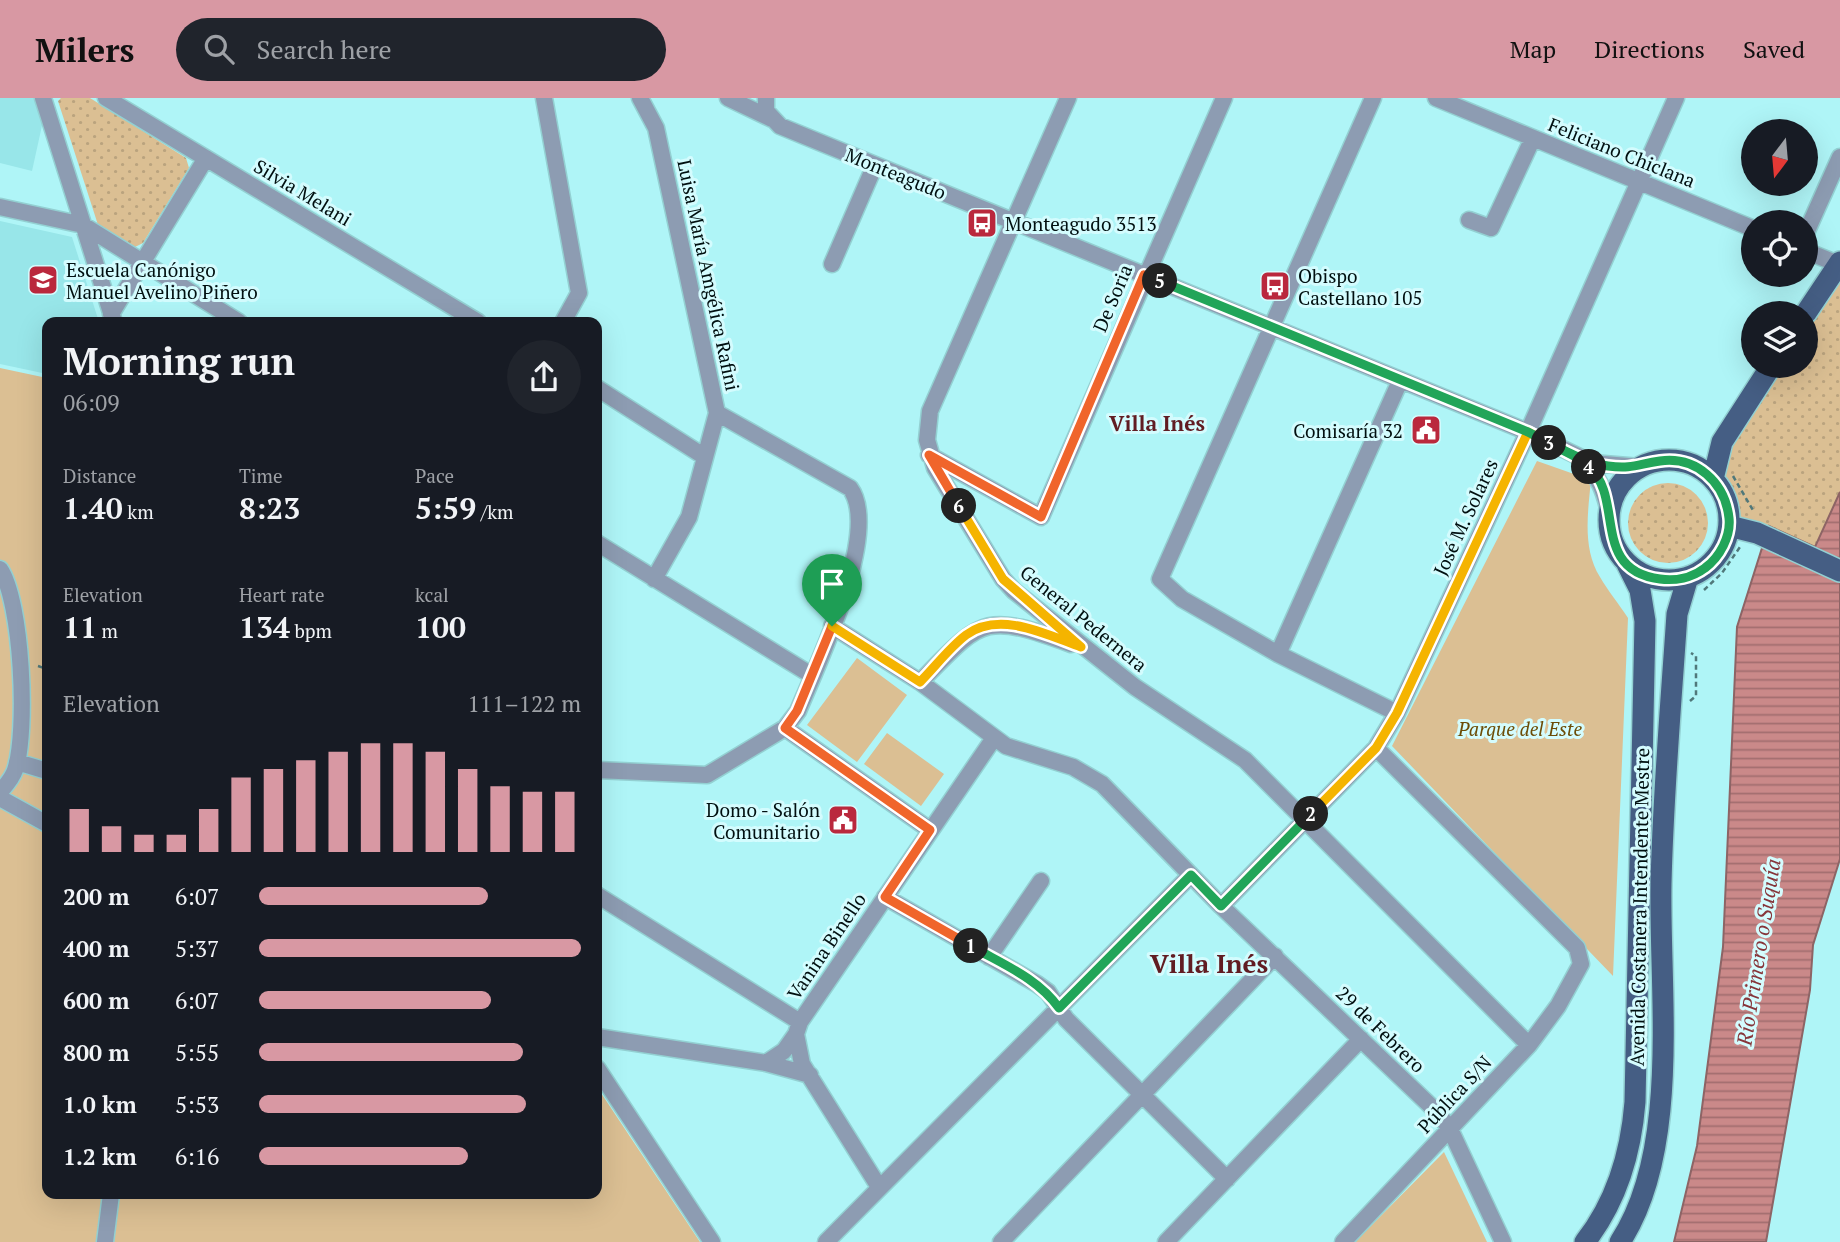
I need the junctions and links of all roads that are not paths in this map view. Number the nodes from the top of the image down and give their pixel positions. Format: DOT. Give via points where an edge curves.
graph roads {
  1 [pos="43,98"];
  2 [pos="106,98"];
  3 [pos="544,98"];
  4 [pos="640,98"];
  5 [pos="728,98"];
  6 [pos="1068,98"];
  7 [pos="1224,98"];
  8 [pos="1373,98"];
  9 [pos="1436,98"];
  10 [pos="1676,98"];
  11 [pos="768,109"];
  12 [pos="1532,138"];
  13 [pos="1840,157"];
  14 [pos="206,158"];
  15 [pos="875,165"];
  16 [pos="1640,182"];
  17 [pos="0,207"];
  18 [pos="1816,210"];
  19 [pos="1469,220"];
  20 [pos="1014,221"];
  21 [pos="1741,224"];
  22 [pos="83,225"];
  23 [pos="1818,255"];
  24 [pos="142,262"];
  25 [pos="1839,263"];
  26 [pos="832,264"];
  27 [pos="1144,275"];
  28 [pos="1814,301"];
  29 [pos="113,317"];
  30 [pos="114,317"];
  31 [pos="231,317"];
  32 [pos="470,317"];
  33 [pos="566,317"];
  34 [pos="1272,328"];
  35 [pos="1763,378"];
  36 [pos="1400,381"];
  37 [pos="602,391"];
  38 [pos="717,413"];
  39 [pos="1528,432"];
  40 [pos="929,455"];
  41 [pos="1574,456"];
  42 [pos="705,457"];
  43 [pos="1640,467"];
  44 [pos="1723,476"];
  45 [pos="1609,512"];
  46 [pos="1729,526"];
  47 [pos="602,546"];
  48 [pos="1627,564"];
  49 [pos="0,569"];
  50 [pos="1840,571"];
  51 [pos="1688,577"];
  52 [pos="654,579"];
  53 [pos="832,626"];
  54 [pos="1081,647"];
  55 [pos="1278,654"];
  56 [pos="813,676"];
  57 [pos="920,682"];
  58 [pos="1397,713"];
  59 [pos="785,728"];
  60 [pos="994,738"];
  61 [pos="1376,748"];
  62 [pos="17,762"];
  63 [pos="42,770"];
  64 [pos="602,770"];
  65 [pos="0,792"];
  66 [pos="0,798"];
  67 [pos="1306,820"];
  68 [pos="42,821"];
  69 [pos="930,830"];
  70 [pos="1191,875"];
  71 [pos="1041,881"];
  72 [pos="885,897"];
  73 [pos="602,898"];
  74 [pos="1221,906"];
  75 [pos="1275,956"];
  76 [pos="989,957"];
  77 [pos="1059,1008"];
  78 [pos="798,1028"];
  79 [pos="602,1038"];
  80 [pos="1361,1039"];
  81 [pos="1529,1045"];
  82 [pos="766,1063"];
  83 [pos="810,1075"];
  84 [pos="602,1076"];
  85 [pos="1142,1097"];
  86 [pos="1450,1129"];
  87 [pos="1227,1179"];
  88 [pos="879,1188"];
  89 [pos="110,1199"];
  90 [pos="105,1242"];
  91 [pos="712,1242"];
  92 [pos="826,1242"];
  93 [pos="1001,1242"];
  94 [pos="1166,1242"];
  95 [pos="1343,1242"];
  96 [pos="1503,1242"];
  97 [pos="1585,1242"];
  98 [pos="1620,1242"];
  1 -- 22 [label="street"];
  2 -- 14 [label="street, Silvia Melani"];
  3 -- 33 [label="street" via="579,293"];
  4 -- 38 [label="street, Luisa María Amgélica Rafini" via="656,128"];
  5 -- 11 [label="street, Monteagudo"];
  6 -- 20 [label="street"];
  7 -- 27 [label="street, De Soria"];
  8 -- 34 [label="street"];
  9 -- 12 [label="street, Feliciano Chiclana"];
  10 -- 16 [label="street, José M. Solares"];
  11 -- 15 [label="street, Monteagudo" via="780,126"];
  12 -- 16 [label="street, Feliciano Chiclana"];
  12 -- 19 [label="street" via="1491,228"];
  13 -- 18 [label="street"];
  14 -- 24 [label="street"];
  14 -- 32 [label="street, Silvia Melani"];
  15 -- 20 [label="street, Monteagudo"];
  15 -- 26 [label="street"];
  16 -- 21 [label="street, Feliciano Chiclana"];
  16 -- 39 [label="street, José M. Solares"];
  17 -- 22 [label="street"];
  20 -- 27 [label="street, Monteagudo"];
  20 -- 40 [label="street" via="930,411"];
  22 -- 24 [label="street"];
  22 -- 29 [label="street"];
  23 -- 25 [label="street"];
  24 -- 30 [label="street"];
  24 -- 31 [label="street"];
  25 -- 28 [label="main road"];
  27 -- 34 [label="street, Monteagudo"];
  27 -- 40 [label="street, De Soria" via="1041,517"];
  34 -- 36 [label="street, Monteagudo"];
  34 -- 55 [label="street" via="1160,579 1182,599"];
  35 -- 44 [label="main road" via="1722,442"];
  36 -- 39 [label="street, Monteagudo"];
  36 -- 55 [label="street"];
  37 -- 42 [label="street"];
  38 -- 42 [label="street, Luisa María Amgélica Rafini"];
  38 -- 53 [label="street" via="850,488 857,498 855,556"];
  39 -- 41 [label="street, Monteagudo"];
  39 -- 58 [label="street, José M. Solares"];
  40 -- 54 [label="street, General Pedernera" via="1003,579"];
  41 -- 43 [label="street, Monteagudo" via="1599,465"];
  41 -- 45 [label="street, Monteagudo" via="1594,472"];
  42 -- 52 [label="street, Luisa María Amgélica Rafini" via="686,524"];
  43 -- 44 [label="main road" via="1678,460"];
  43 -- 45 [label="main road" via="1624,479"];
  44 -- 46 [label="main road"];
  45 -- 48 [label="main road" via="1609,531"];
  46 -- 50 [label="main road"];
  46 -- 51 [label="main road" via="1719,554"];
  47 -- 52 [label="street"];
  48 -- 51 [label="main road" via="1656,579"];
  48 -- 97 [label="main road, Avenida Costanera Intendente Mestre" via="1640,590 1645,621 1635,1102 1626,1161 1608,1205"];
  49 -- 62 [label="street" via="10,591 16,633 22,713"];
  51 -- 98 [label="main road, Avenida Costanera Intendente Mestre" via="1677,614 1663,856 1657,1125 1646,1186"];
  52 -- 56 [label="street"];
  53 -- 56 [label="street"];
  53 -- 57 [label="street, 29 de Febrero"];
  54 -- 57 [label="street" via="1028,628 983,626 966,635"];
  54 -- 67 [label="street, General Pedernera" via="1232,750"];
  55 -- 58 [label="street"];
  56 -- 59 [label="street"];
  57 -- 60 [label="street, 29 de Febrero"];
  58 -- 61 [label="street, José M. Solares"];
  59 -- 64 [label="street" via="707,775"];
  59 -- 69 [label="street"];
  60 -- 69 [label="street, Vanina Binello"];
  60 -- 70 [label="street, 29 de Febrero" via="1088,774"];
  61 -- 67 [label="street, José M. Solares"];
  61 -- 81 [label="street, Pública S/N" via="1577,948 1581,964"];
  62 -- 63 [label="street"];
  62 -- 65 [label="street"];
  66 -- 68 [label="street"];
  67 -- 74 [label="street, José M. Solares"];
  67 -- 81 [label="street, General Pedernera"];
  69 -- 72 [label="street, Vanina Binello"];
  70 -- 74 [label="street, 29 de Febrero"];
  70 -- 77 [label="street"];
  71 -- 76 [label="street"];
  72 -- 76 [label="street"];
  72 -- 78 [label="street, Vanina Binello"];
  73 -- 78 [label="street"];
  74 -- 75 [label="street, 29 de Febrero"];
  75 -- 80 [label="street, 29 de Febrero"];
  75 -- 85 [label="street"];
  76 -- 77 [label="street" via="1048,992"];
  77 -- 85 [label="street"];
  77 -- 88 [label="street"];
  78 -- 82 [label="street, Vanina Binello" via="784,1051"];
  78 -- 83 [label="street" via="798,1054"];
  79 -- 82 [label="street"];
  80 -- 86 [label="street, 29 de Febrero"];
  80 -- 87 [label="street"];
  81 -- 86 [label="street, Pública S/N"];
  82 -- 83 [label="street"];
  83 -- 88 [label="street"];
  84 -- 91 [label="street"];
  85 -- 87 [label="street"];
  85 -- 93 [label="street"];
  86 -- 95 [label="street, Pública S/N"];
  86 -- 96 [label="street, 29 de Febrero"];
  87 -- 94 [label="street"];
  88 -- 92 [label="street"];
  89 -- 90 [label="street"];
}
